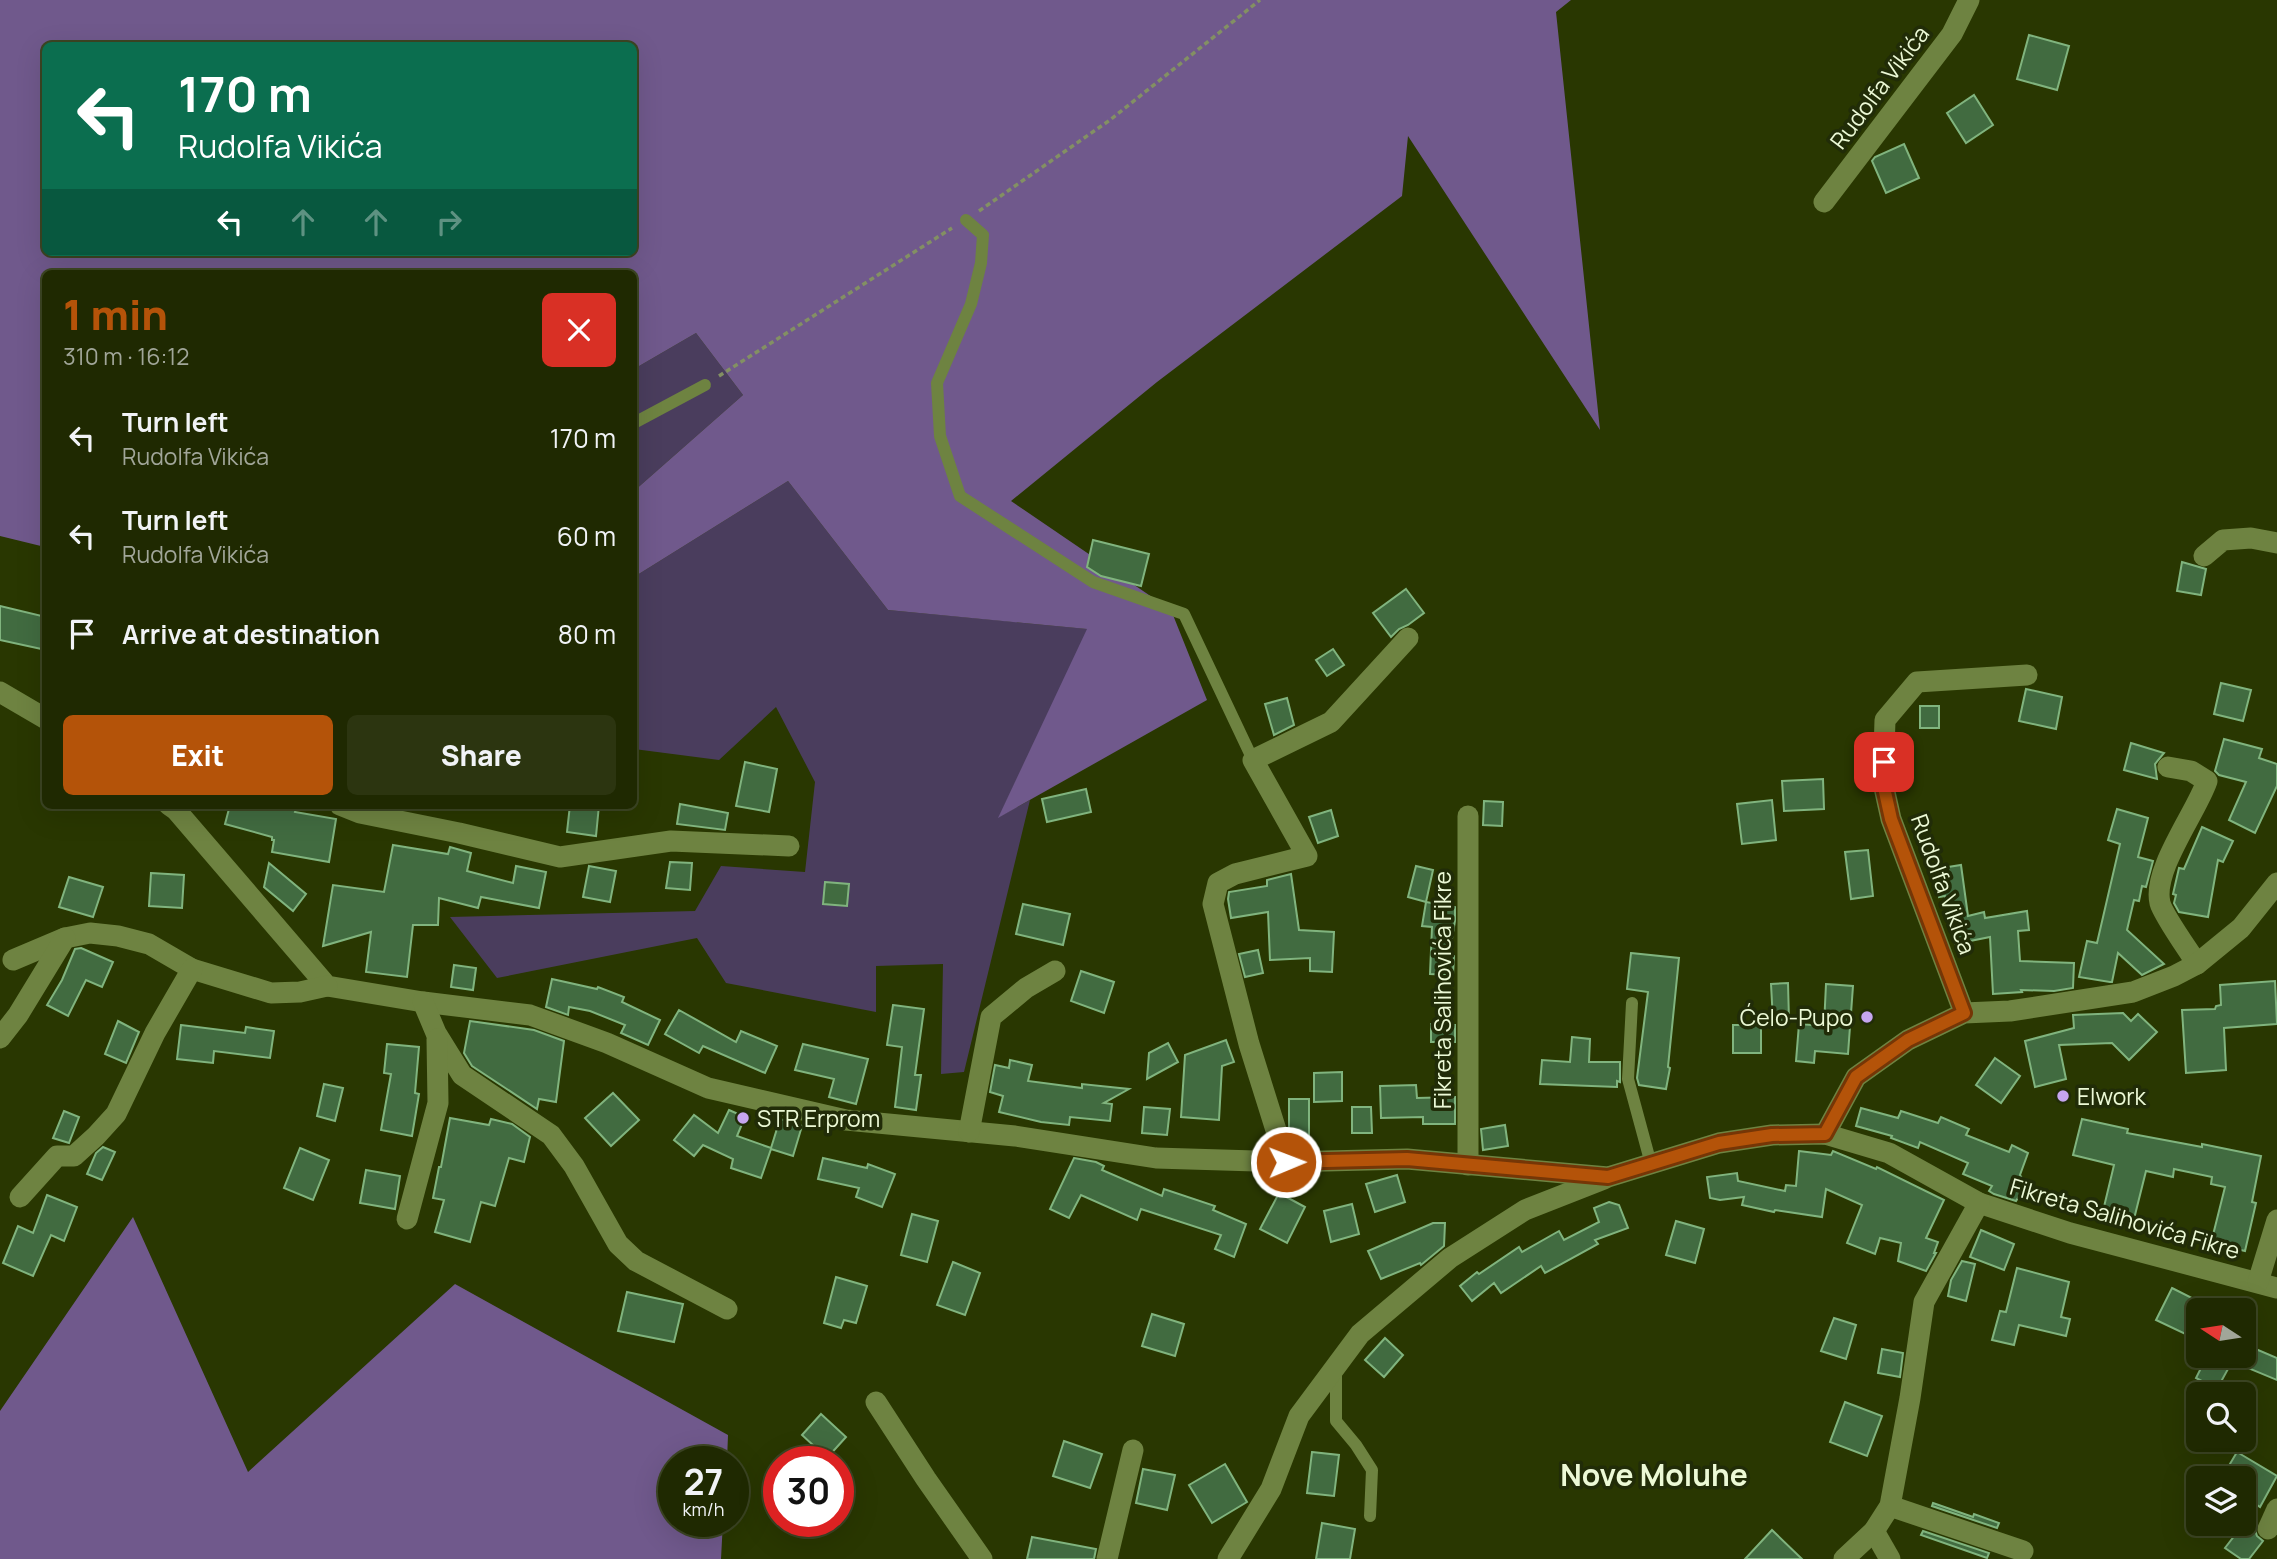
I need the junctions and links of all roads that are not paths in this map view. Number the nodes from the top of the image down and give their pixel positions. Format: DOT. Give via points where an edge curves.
graph roads {
  1 [pos="1969,0"];
  2 [pos="1824,202"];
  3 [pos="966,220"];
  4 [pos="705,386"];
  5 [pos="637,421"];
  6 [pos="2277,543"];
  7 [pos="2204,555"];
  8 [pos="1408,638"];
  9 [pos="2026,675"];
  10 [pos="0,692"];
  11 [pos="40,711"];
  12 [pos="1253,760"];
  13 [pos="2168,767"];
  14 [pos="176,809"];
  15 [pos="350,809"];
  16 [pos="1468,816"];
  17 [pos="789,846"];
  18 [pos="2277,883"];
  19 [pos="65,938"];
  20 [pos="13,960"];
  21 [pos="2197,964"];
  22 [pos="192,969"];
  23 [pos="1055,971"];
  24 [pos="327,986"];
  25 [pos="423,1002"];
  26 [pos="1632,1003"];
  27 [pos="1964,1013"];
  28 [pos="436,1033"];
  29 [pos="0,1038"];
  30 [pos="970,1132"];
  31 [pos="1825,1134"];
  32 [pos="1286,1162"];
  33 [pos="1468,1164"];
  34 [pos="1651,1164"];
  35 [pos="1608,1177"];
  36 [pos="20,1197"];
  37 [pos="1979,1203"];
  38 [pos="407,1219"];
  39 [pos="2277,1220"];
  40 [pos="2267,1285"];
  41 [pos="727,1309"];
  42 [pos="1336,1365"];
  43 [pos="876,1402"];
  44 [pos="1133,1450"];
  45 [pos="1890,1506"];
  46 [pos="2277,1508"];
  47 [pos="1370,1516"];
  48 [pos="2268,1529"];
  49 [pos="1874,1531"];
  50 [pos="2023,1551"];
  51 [pos="982,1559"];
  52 [pos="1107,1559"];
  53 [pos="1228,1559"];
  54 [pos="1844,1559"];
  55 [pos="1890,1559"];
  1 -- 2 [label="street, Rudolfa Vikića" via="1952,34"];
  3 -- 12 [label="lane" via="983,235 981,263 971,304 937,383 940,436 960,496 1093,582 1184,614"];
  4 -- 5 [label="lane"];
  6 -- 7 [label="street" via="2251,538 2223,540"];
  8 -- 12 [label="street" via="1331,722"];
  9 -- 27 [label="street, Rudolfa Vikića" via="1917,682 1885,720 1883,783 1891,819"];
  10 -- 11 [label="street"];
  12 -- 32 [label="street" via="1307,856 1227,878 1218,883 1213,904"];
  13 -- 21 [label="street" via="2191,771 2207,781 2160,882 2160,903"];
  14 -- 24 [label="street"];
  15 -- 17 [label="street" via="560,857 671,841"];
  16 -- 33 [label="street, Fikreta Salihovića Fikre"];
  18 -- 21 [label="street" via="2241,928"];
  19 -- 20 [label="street, Fikreta Salihovića Fikre"];
  19 -- 22 [label="street, Fikreta Salihovića Fikre" via="90,933 118,936 149,944"];
  19 -- 29 [label="street"];
  21 -- 27 [label="street" via="2133,992 2010,1011"];
  22 -- 24 [label="street, Fikreta Salihovića Fikre" via="271,993"];
  22 -- 36 [label="street" via="116,1114 74,1156 57,1156"];
  23 -- 30 [label="street" via="991,1017"];
  24 -- 25 [label="street, Fikreta Salihovića Fikre"];
  25 -- 28 [label="street"];
  25 -- 30 [label="street, Fikreta Salihovića Fikre" via="530,1015 708,1088 846,1120"];
  26 -- 34 [label="lane" via="1628,1079"];
  27 -- 31 [label="street" via="1908,1040 1856,1077"];
  28 -- 38 [label="street" via="438,1103"];
  28 -- 41 [label="street" via="462,1075 551,1135 618,1244 636,1261"];
  30 -- 32 [label="street, Fikreta Salihovića Fikre" via="1156,1157"];
  31 -- 34 [label="street, Fikreta Salihovića Fikre" via="1719,1143"];
  31 -- 37 [label="street, Fikreta Salihovića Fikre" via="1889,1153"];
  32 -- 33 [label="street, Fikreta Salihovića Fikre" via="1407,1159"];
  33 -- 35 [label="street, Fikreta Salihovića Fikre"];
  34 -- 35 [label="street, Fikreta Salihovića Fikre"];
  35 -- 42 [label="street, Fikreta Salihovića Fikre" via="1525,1210 1450,1258 1360,1334"];
  37 -- 40 [label="street, Fikreta Salihovića Fikre" via="2070,1233"];
  37 -- 45 [label="street, Fikreta Salihovića Fikre" via="1924,1303"];
  39 -- 40 [label="street, Fikreta Salihovića Fikre"];
  42 -- 47 [label="lane" via="1336,1421 1372,1470"];
  42 -- 53 [label="street, Fikreta Salihovića Fikre" via="1299,1416 1271,1489"];
  43 -- 51 [label="street"];
  44 -- 52 [label="street"];
  45 -- 49 [label="street, Fikreta Salihovića Fikre"];
  45 -- 50 [label="street"];
  46 -- 48 [label="street"];
  49 -- 54 [label="street, Fikreta Salihovića Fikre"];
  49 -- 55 [label="street"];
}
